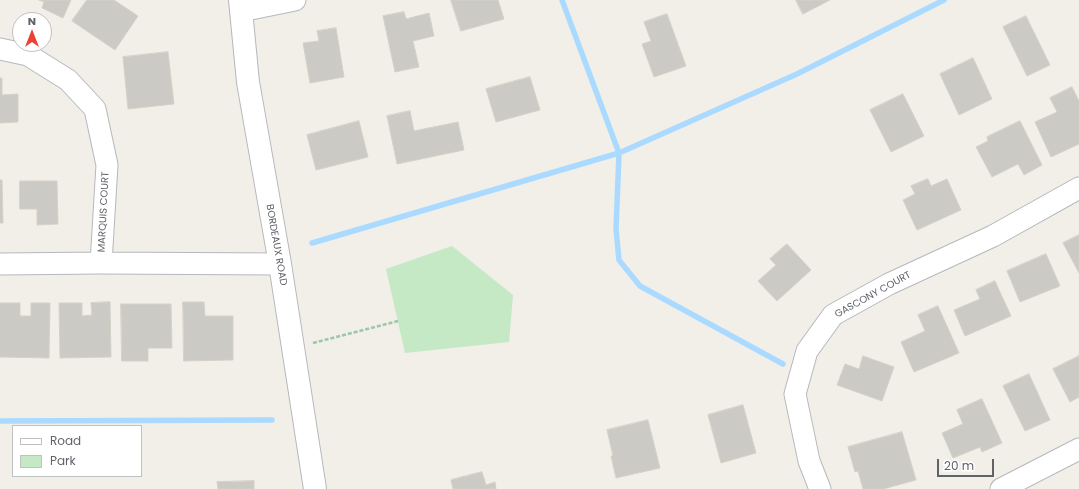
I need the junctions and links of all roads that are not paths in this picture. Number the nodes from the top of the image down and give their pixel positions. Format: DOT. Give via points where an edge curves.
graph roads {
  1 [pos="294,0"];
  2 [pos="240,5"];
  3 [pos="0,49"];
  4 [pos="1079,188"];
  5 [pos="101,263"];
  6 [pos="0,264"];
  7 [pos="280,264"];
  8 [pos="1079,449"];
  9 [pos="315,489"];
  10 [pos="820,489"];
  11 [pos="1001,489"];
  1 -- 2 [label="street"];
  2 -- 7 [label="street, BORDEAUX ROAD" via="248,82"];
  3 -- 5 [label="street, MARQUIS COURT" via="28,55 68,80 95,109 107,165"];
  4 -- 10 [label="street, GASCONY COURT" via="992,236 889,284 833,315 807,351 795,394 809,461"];
  5 -- 6 [label="street, MARQUIS COURT"];
  5 -- 7 [label="street, MARQUIS COURT"];
  7 -- 9 [label="street, BORDEAUX ROAD"];
  8 -- 11 [label="street"];
}
